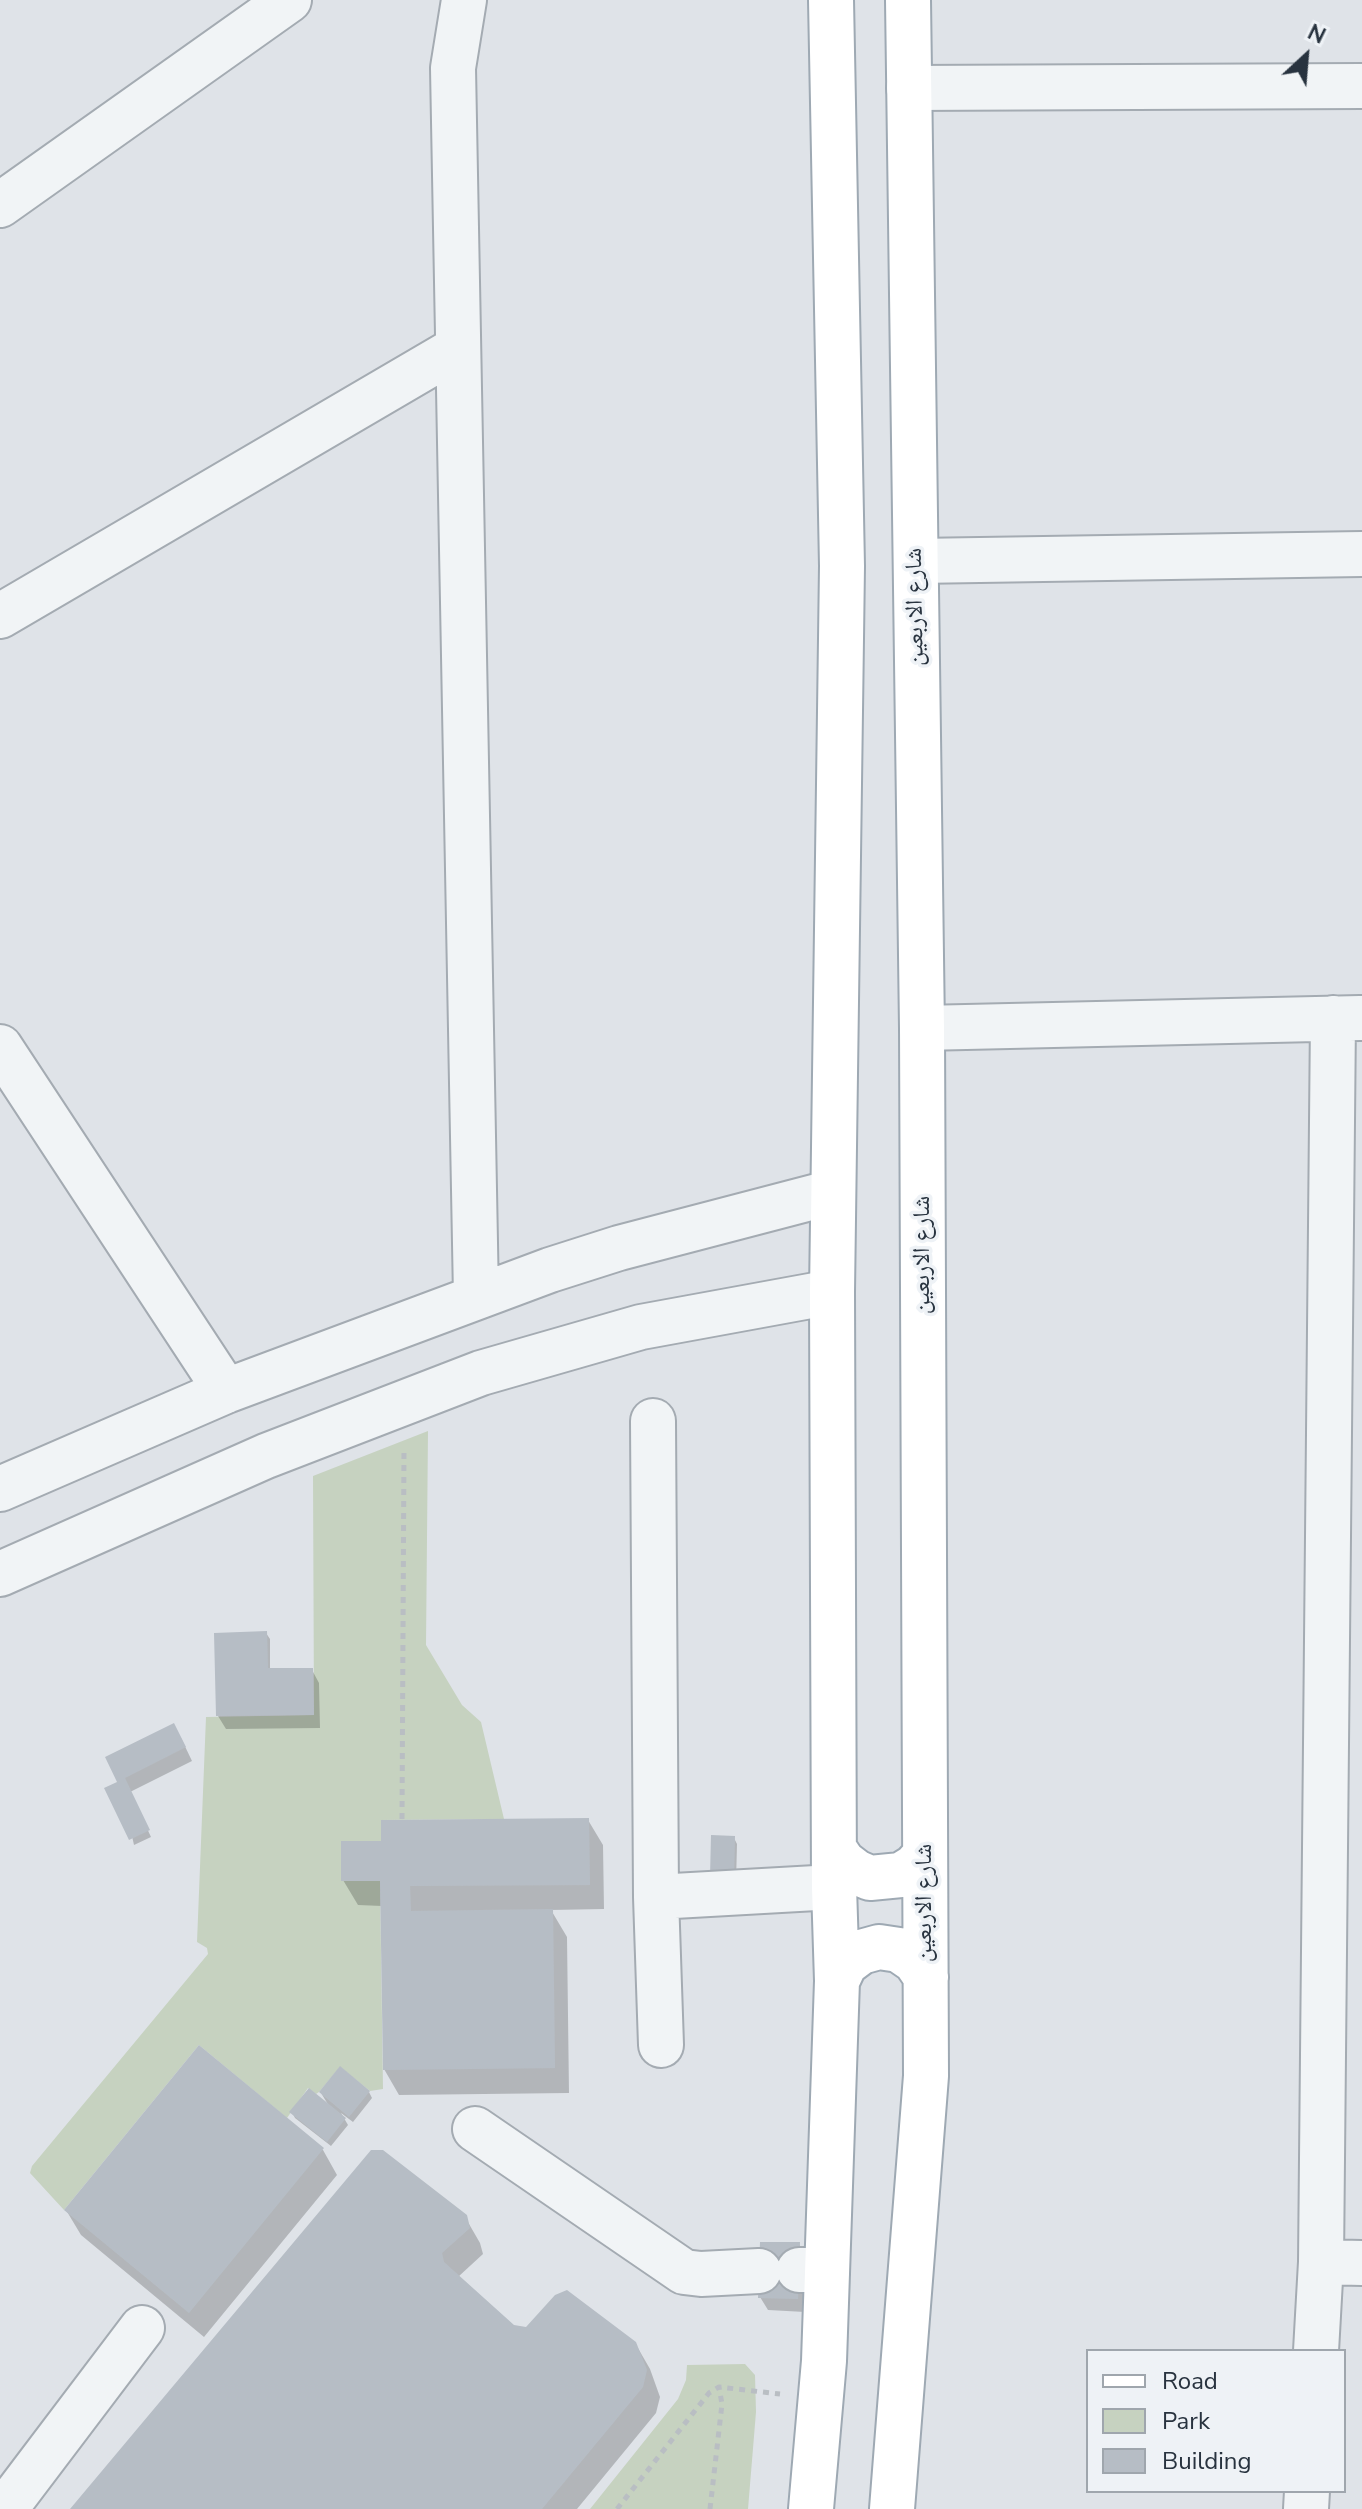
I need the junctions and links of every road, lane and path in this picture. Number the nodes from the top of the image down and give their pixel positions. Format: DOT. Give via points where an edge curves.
graph roads {
  1 [pos="464,0"];
  2 [pos="831,0"];
  3 [pos="908,0"];
  4 [pos="262,8"];
  5 [pos="1362,86"];
  6 [pos="909,88"];
  7 [pos="0,205"];
  8 [pos="458,348"];
  9 [pos="1362,554"];
  10 [pos="916,561"];
  11 [pos="0,616"];
  12 [pos="1347,1018"];
  13 [pos="922,1028"];
  14 [pos="0,1047"];
  15 [pos="833,1192"];
  16 [pos="832,1292"];
  17 [pos="476,1296"];
  18 [pos="226,1391"];
  19 [pos="404,1402"];
  20 [pos="653,1421"];
  21 [pos="1345,1432"];
  22 [pos="0,1489"];
  23 [pos="0,1574"];
  24 [pos="402,1819"];
  25 [pos="1344,1851"];
  26 [pos="925,1855"];
  27 [pos="834,1868"];
  28 [pos="656,1897"];
  29 [pos="926,1977"];
  30 [pos="837,1981"];
  31 [pos="661,2045"];
  32 [pos="475,2129"];
  33 [pos="1342,2262"];
  34 [pos="795,2270"];
  35 [pos="142,2328"];
  36 [pos="1317,2349"];
  37 [pos="719,2387"];
  38 [pos="821,2398"];
  39 [pos="5,2509"];
  40 [pos="617,2509"];
  41 [pos="710,2509"];
  42 [pos="811,2509"];
  43 [pos="892,2509"];
  1 -- 8 [label="street" via="453,68"];
  2 -- 15 [label="main road" via="842,566"];
  3 -- 6 [label="main road, شارع الاربعين"];
  4 -- 7 [label="street"];
  5 -- 6 [label="street"];
  6 -- 10 [label="main road, شارع الاربعين"];
  8 -- 11 [label="street"];
  8 -- 17 [label="street"];
  9 -- 10 [label="street"];
  10 -- 13 [label="main road, شارع الاربعين"];
  12 -- 13 [label="street"];
  12 -- 21 [label="street"];
  13 -- 26 [label="main road, شارع الاربعين"];
  14 -- 18 [label="street"];
  15 -- 16 [label="main road"];
  15 -- 17 [label="street" via="619,1248"];
  16 -- 19 [label="street" via="641,1327 561,1348"];
  16 -- 27 [label="main road"];
  17 -- 18 [label="street"];
  18 -- 22 [label="street"];
  19 -- 23 [label="street" via="266,1456"];
  19 -- 24 [label="path"];
  20 -- 28 [label="street"];
  21 -- 25 [label="street"];
  25 -- 33 [label="street"];
  26 -- 27 [label="main road" via="901,1875 870,1878 843,1862"];
  26 -- 29 [label="main road, شارع الاربعين"];
  27 -- 28 [label="street"];
  27 -- 30 [label="main road"];
  28 -- 31 [label="street"];
  29 -- 30 [label="main road" via="899,1950 879,1947 845,1964"];
  29 -- 43 [label="main road, شارع الاربعين" via="926,2076"];
  30 -- 34 [label="main road"];
  32 -- 34 [label="street" via="684,2272"];
  33 -- 36 [label="street"];
  34 -- 38 [label="main road"];
  35 -- 39 [label="street"];
  37 -- 38 [label="path"];
  37 -- 40 [label="path"];
  37 -- 41 [label="path" via="722,2404"];
  38 -- 42 [label="main road"];
}
